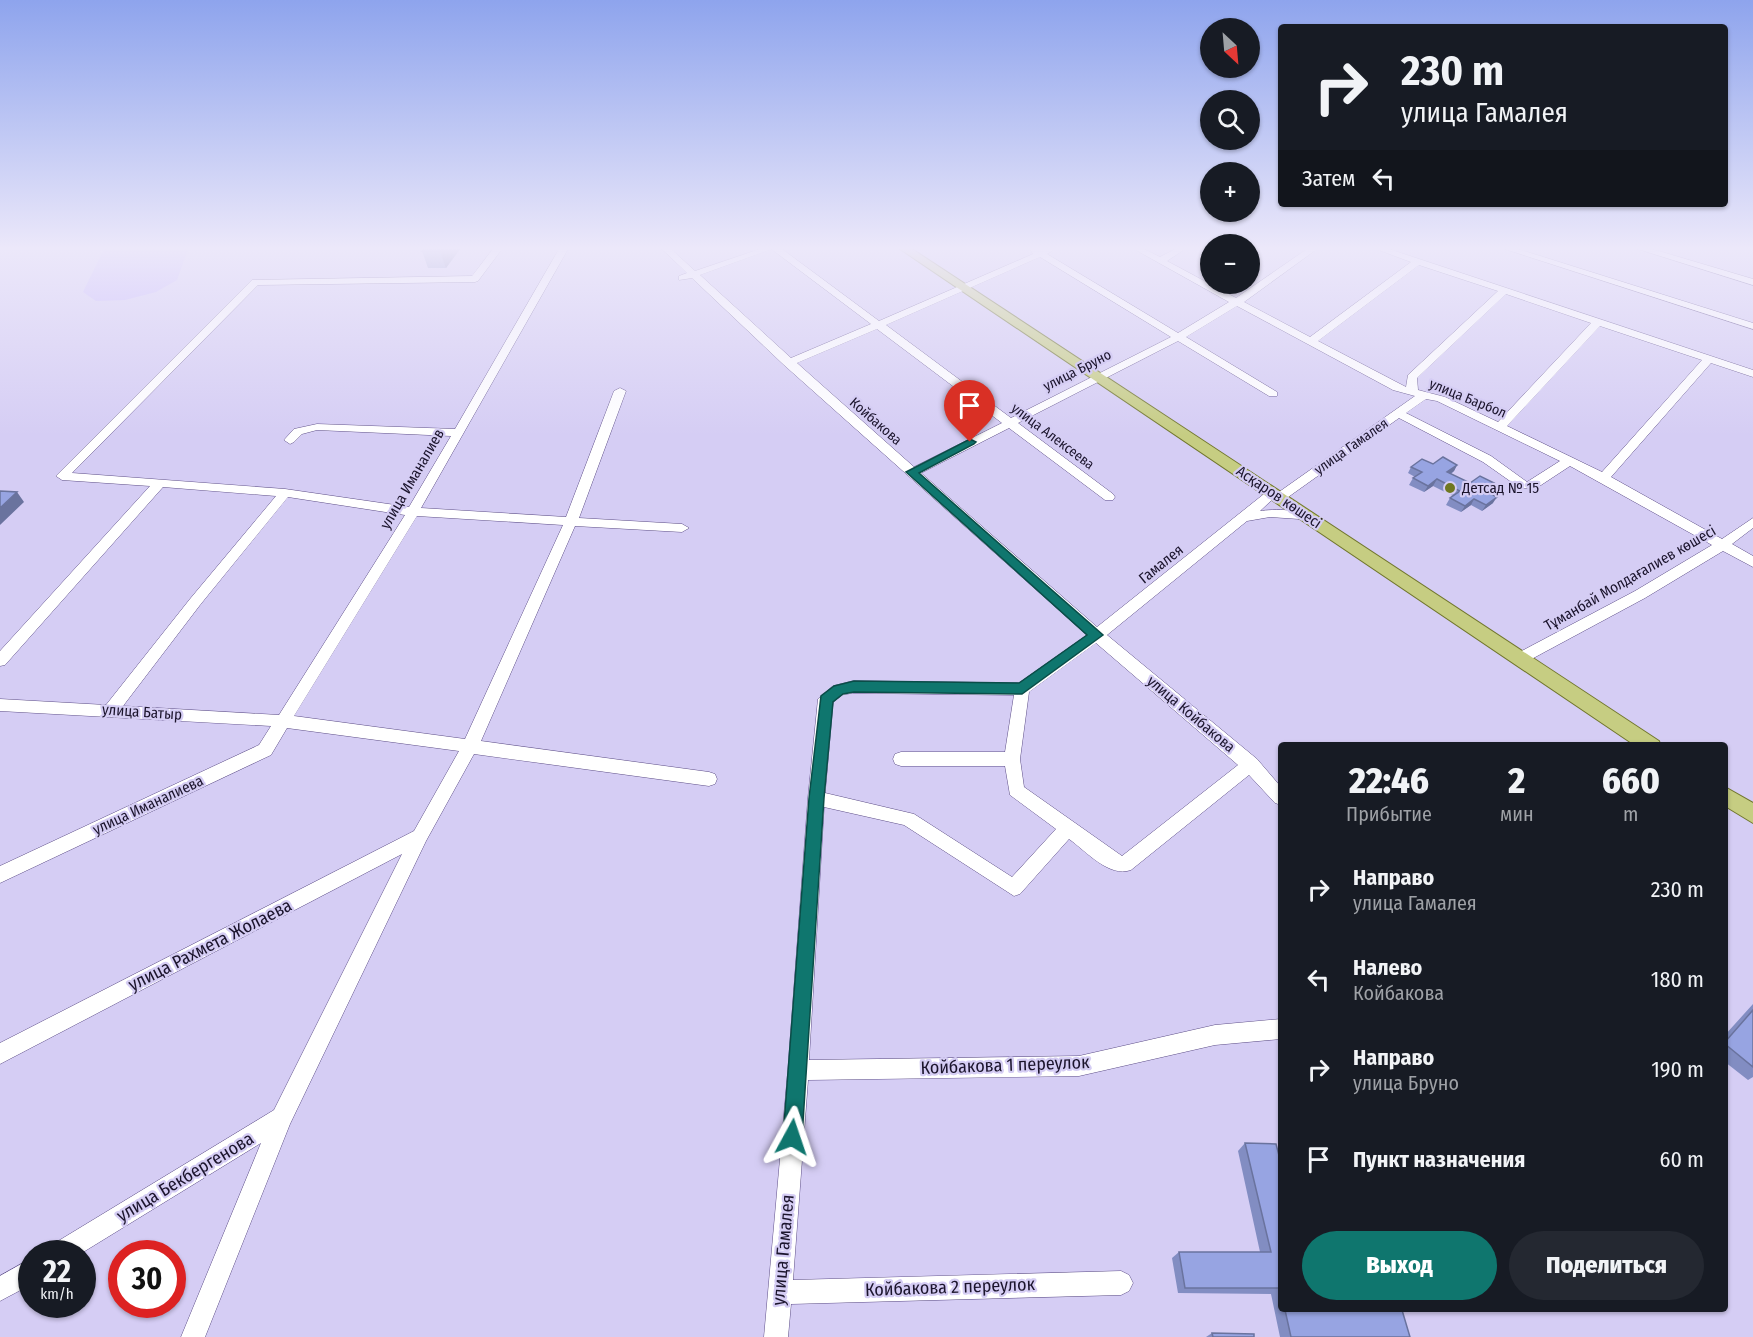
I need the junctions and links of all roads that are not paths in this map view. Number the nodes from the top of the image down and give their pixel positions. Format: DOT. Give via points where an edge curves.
graph roads {
  1 [pos="226,311"];
  2 [pos="528,311"];
  3 [pos="728,311"];
  4 [pos="863,311"];
  5 [pos="910,311"];
  6 [pos="1000,311"];
  7 [pos="1137,311"];
  8 [pos="1219,311"];
  9 [pos="1259,311"];
  10 [pos="1351,311"];
  11 [pos="1482,311"];
  12 [pos="1568,311"];
  13 [pos="1707,311"];
  14 [pos="1599,322"];
  15 [pos="880,324"];
  16 [pos="1753,326"];
  17 [pos="1179,336"];
  18 [pos="1312,341"];
  19 [pos="1709,359"];
  20 [pos="788,363"];
  21 [pos="1753,374"];
  22 [pos="1098,376"];
  23 [pos="620,391"];
  24 [pos="1417,393"];
  25 [pos="1273,394"];
  26 [pos="1398,413"];
  27 [pos="1010,422"];
  28 [pos="1500,427"];
  29 [pos="458,433"];
  30 [pos="290,440"];
  31 [pos="1569,461"];
  32 [pos="912,472"];
  33 [pos="1604,478"];
  34 [pos="159,484"];
  35 [pos="285,493"];
  36 [pos="1276,495"];
  37 [pos="1109,497"];
  38 [pos="413,512"];
  39 [pos="1245,517"];
  40 [pos="1309,517"];
  41 [pos="571,521"];
  42 [pos="1753,522"];
  43 [pos="682,528"];
  44 [pos="1722,546"];
  45 [pos="1753,562"];
  46 [pos="1096,635"];
  47 [pos="1521,657"];
  48 [pos="0,661"];
  49 [pos="1022,689"];
  50 [pos="0,705"];
  51 [pos="111,710"];
  52 [pos="283,722"];
  53 [pos="1646,742"];
  54 [pos="471,745"];
  55 [pos="901,759"];
  56 [pos="1012,759"];
  57 [pos="1251,765"];
  58 [pos="709,779"];
  59 [pos="1278,795"];
  60 [pos="1728,797"];
  61 [pos="816,798"];
  62 [pos="1753,814"];
  63 [pos="1067,829"];
  64 [pos="420,836"];
  65 [pos="0,875"];
  66 [pos="1278,1029"];
  67 [pos="0,1054"];
  68 [pos="798,1070"];
  69 [pos="282,1118"];
  70 [pos="81,1240"];
  71 [pos="18,1278"];
  72 [pos="1121,1283"];
  73 [pos="0,1289"];
  74 [pos="779,1292"];
  75 [pos="193,1337"];
  76 [pos="776,1337"];
  1 -- 34 [label="street" via="62,476"];
  2 -- 29 [label="street, улица Иманалиев"];
  3 -- 20 [label="street, Койбакова"];
  4 -- 15 [label="street, улица Алексеева"];
  5 -- 15 [label="street"];
  6 -- 22 [label="main road, Асқаров көшесі"];
  7 -- 17 [label="street"];
  8 -- 17 [label="street, улица Бруно"];
  9 -- 18 [label="street, улица Барбол"];
  10 -- 18 [label="street"];
  11 -- 24 [label="street" via="1412,377"];
  12 -- 14 [label="street"];
  13 -- 16 [label="street"];
  14 -- 19 [label="street"];
  14 -- 28 [label="street"];
  15 -- 20 [label="street"];
  15 -- 27 [label="street, улица Алексеева"];
  17 -- 22 [label="street, улица Бруно"];
  17 -- 25 [label="street"];
  18 -- 24 [label="street, улица Барбол" via="1397,388"];
  19 -- 21 [label="street"];
  19 -- 33 [label="street"];
  20 -- 32 [label="street, Койбакова"];
  22 -- 27 [label="street, улица Бруно"];
  22 -- 36 [label="main road, Асқаров көшесі"];
  23 -- 41 [label="street"];
  24 -- 26 [label="street, улица Гамалея"];
  24 -- 28 [label="street, улица Барбол" via="1441,399"];
  26 -- 31 [label="street" via="1494,463 1524,485 1531,486"];
  26 -- 36 [label="street, улица Гамалея"];
  27 -- 32 [label="street, улица Бруно"];
  27 -- 37 [label="street, улица Алексеева"];
  28 -- 31 [label="street, улица Барбол"];
  29 -- 30 [label="street" via="308,427"];
  29 -- 38 [label="street, улица Иманалиев"];
  31 -- 33 [label="street, улица Барбол"];
  32 -- 46 [label="street, Койбакова"];
  33 -- 44 [label="street, улица Барбол"];
  34 -- 35 [label="street"];
  34 -- 48 [label="street"];
  35 -- 38 [label="street"];
  35 -- 51 [label="street"];
  36 -- 39 [label="street, улица Гамалея"];
  36 -- 40 [label="main road, Асқаров көшесі"];
  38 -- 41 [label="street"];
  38 -- 52 [label="street, улица Иманалиев"];
  39 -- 40 [label="street" via="1270,513"];
  39 -- 46 [label="street, Гамалея"];
  40 -- 47 [label="main road, Асқаров көшесі"];
  41 -- 43 [label="street"];
  41 -- 54 [label="street"];
  42 -- 44 [label="street, Тұманбай Молдағалиев көшесі"];
  44 -- 45 [label="street, улица Барбол"];
  44 -- 47 [label="street, Тұманбай Молдағалиев көшесі"];
  46 -- 49 [label="street"];
  46 -- 57 [label="street, улица Койбакова"];
  47 -- 53 [label="main road, Асқаров көшесі"];
  49 -- 56 [label="street"];
  49 -- 61 [label="street, улица Гамалея" via="838,690 826,699"];
  50 -- 51 [label="street, улица Батыр"];
  51 -- 52 [label="street, улица Батыр"];
  52 -- 54 [label="street, улица Батыр"];
  52 -- 65 [label="street, улица Иманалиева" via="265,750"];
  54 -- 58 [label="street, улица Батыр"];
  54 -- 64 [label="street"];
  55 -- 56 [label="street"];
  56 -- 63 [label="street" via="1018,793"];
  57 -- 59 [label="street, улица Койбакова"];
  57 -- 63 [label="street" via="1125,864 1115,862"];
  60 -- 62 [label="main road"];
  61 -- 63 [label="street" via="908,819 1014,888"];
  61 -- 68 [label="street, улица Гамалея"];
  64 -- 67 [label="street, улица Рахмета Жолаева"];
  64 -- 69 [label="street"];
  66 -- 68 [label="street, Койбакова 1 переулок" via="1215,1035 1079,1066"];
  68 -- 74 [label="street, улица Гамалея"];
  69 -- 70 [label="street, улица Бекбергенова"];
  69 -- 75 [label="street"];
  71 -- 73 [label="street"];
  72 -- 74 [label="street, Койбакова 2 переулок"];
  74 -- 76 [label="street, улица Гамалея"];
}
